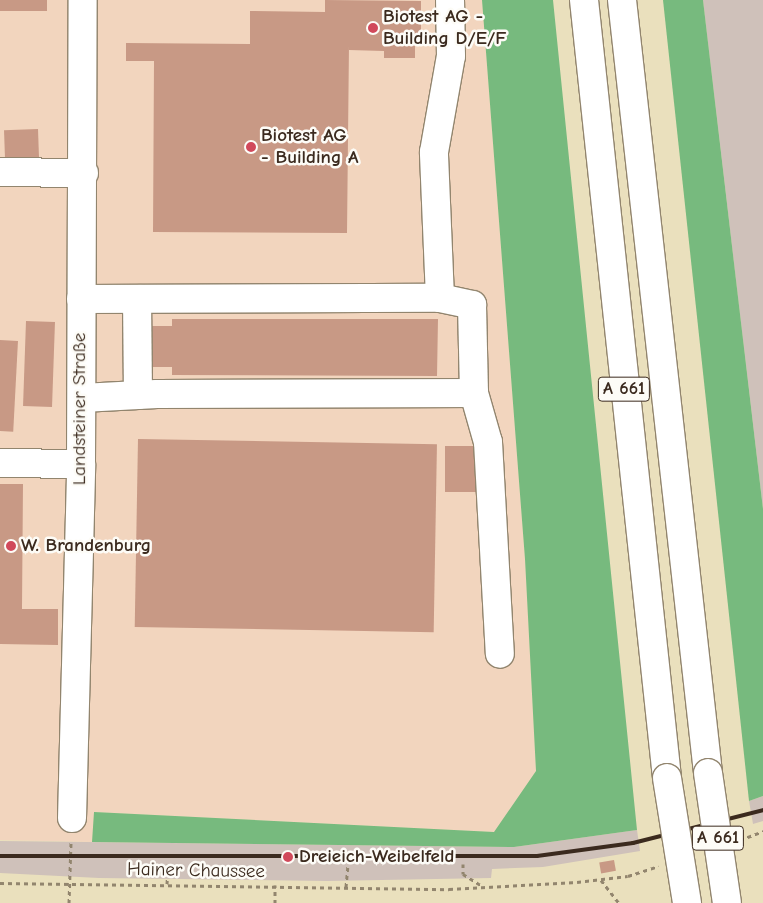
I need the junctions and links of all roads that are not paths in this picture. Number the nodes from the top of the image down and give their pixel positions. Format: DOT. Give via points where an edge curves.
graph roads {
  1 [pos="83,0"];
  2 [pos="450,0"];
  3 [pos="584,0"];
  4 [pos="622,0"];
  5 [pos="0,172"];
  6 [pos="84,173"];
  7 [pos="440,298"];
  8 [pos="81,299"];
  9 [pos="137,299"];
  10 [pos="474,393"];
  11 [pos="138,395"];
  12 [pos="82,398"];
  13 [pos="0,463"];
  14 [pos="81,464"];
  15 [pos="500,654"];
  16 [pos="72,818"];
  17 [pos="686,903"];
  18 [pos="727,903"];
  1 -- 6 [label="main road, Landsteiner Straße"];
  2 -- 7 [label="main road" via="450,56 434,152"];
  3 -- 17 [label="main road, A 661, bridge" via="667,778"];
  4 -- 18 [label="main road, A 661, bridge" via="708,773"];
  5 -- 6 [label="main road"];
  6 -- 8 [label="main road, Landsteiner Straße"];
  7 -- 9 [label="main road"];
  7 -- 10 [label="main road" via="472,305"];
  8 -- 9 [label="main road"];
  8 -- 12 [label="main road, Landsteiner Straße"];
  9 -- 11 [label="main road"];
  10 -- 11 [label="main road"];
  10 -- 15 [label="main road" via="488,442"];
  11 -- 12 [label="main road"];
  12 -- 14 [label="main road, Landsteiner Straße"];
  13 -- 14 [label="main road"];
  14 -- 16 [label="main road, Landsteiner Straße"];
}
